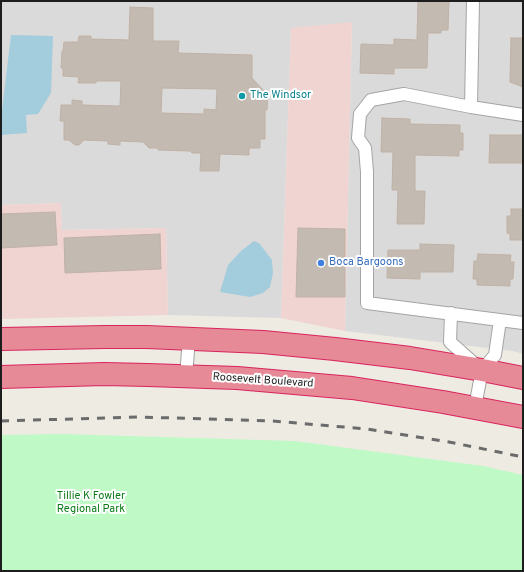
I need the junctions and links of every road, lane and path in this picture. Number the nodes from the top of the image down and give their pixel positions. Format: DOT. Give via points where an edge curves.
graph roads {
  1 [pos="473,1"];
  2 [pos="471,106"];
  3 [pos="523,115"];
  4 [pos="451,313"];
  5 [pos="500,320"];
  6 [pos="523,323"];
  7 [pos="189,338"];
  8 [pos="1,340"];
  9 [pos="482,370"];
  10 [pos="186,376"];
  11 [pos="1,377"];
  12 [pos="523,378"];
  13 [pos="475,408"];
  14 [pos="523,417"];
  1 -- 2 [label="street"];
  2 -- 3 [label="street"];
  2 -- 4 [label="street" via="404,94 371,100 360,114 358,138 365,148 367,172 367,303"];
  4 -- 5 [label="street"];
  4 -- 9 [label="street" via="450,342"];
  5 -- 6 [label="street"];
  5 -- 9 [label="street" via="494,355"];
  7 -- 8 [label="highway"];
  7 -- 9 [label="highway" via="336,349"];
  7 -- 10 [label="street"];
  9 -- 12 [label="highway"];
  9 -- 13 [label="street"];
  10 -- 11 [label="highway, Roosevelt Boulevard" via="104,374"];
  10 -- 13 [label="highway, Roosevelt Boulevard" via="352,388"];
  13 -- 14 [label="highway, Roosevelt Boulevard"];
}
